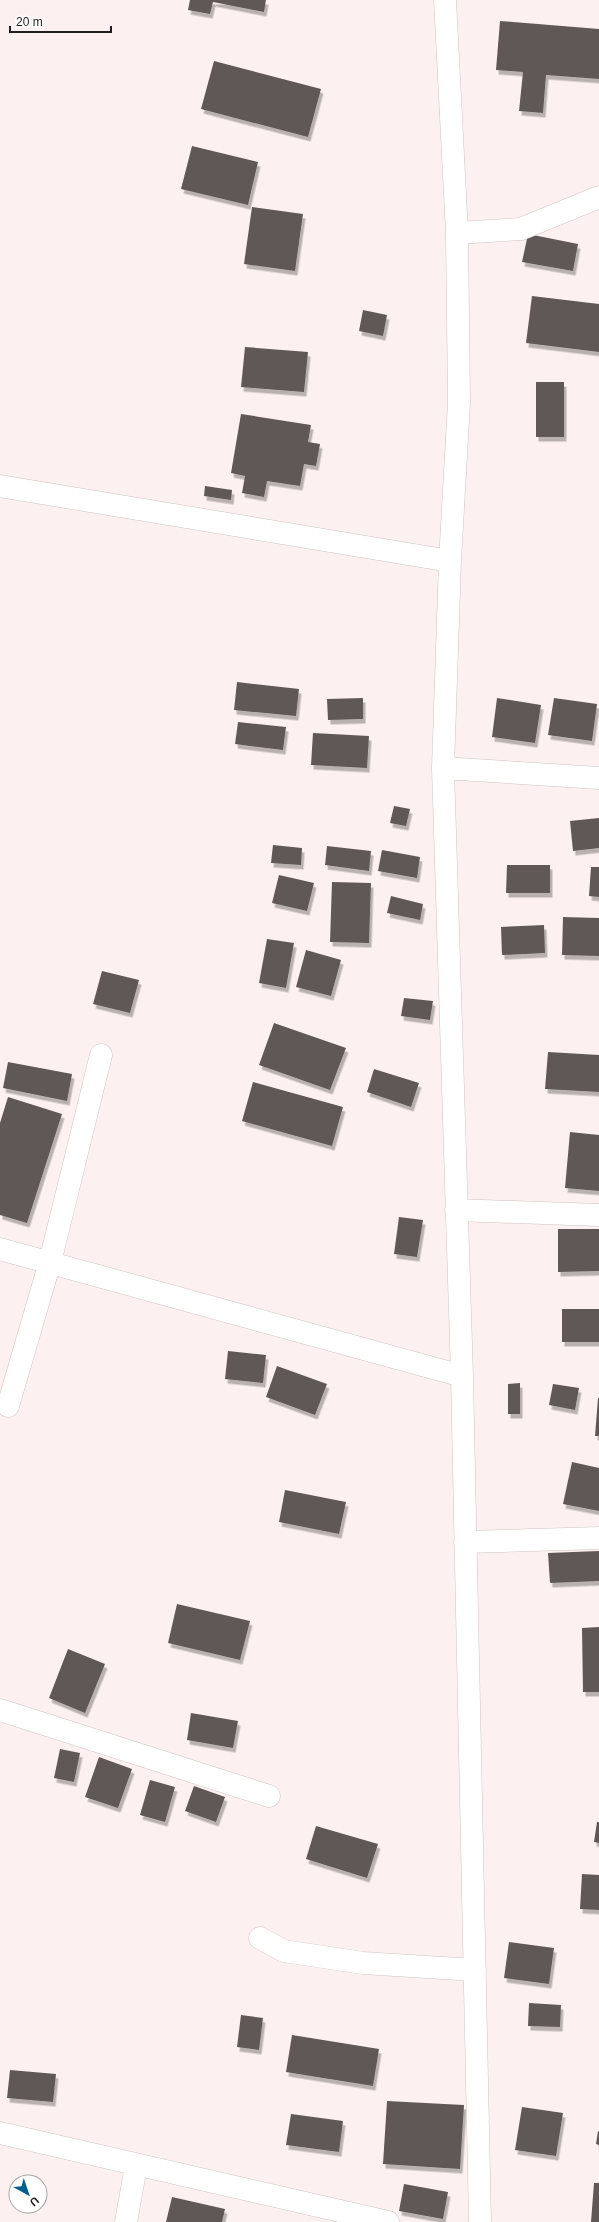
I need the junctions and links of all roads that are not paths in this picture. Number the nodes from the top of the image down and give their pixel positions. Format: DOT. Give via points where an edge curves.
graph roads {
  1 [pos="445,0"];
  2 [pos="599,196"];
  3 [pos="457,234"];
  4 [pos="0,486"];
  5 [pos="450,561"];
  6 [pos="443,768"];
  7 [pos="599,778"];
  8 [pos="101,1055"];
  9 [pos="456,1210"];
  10 [pos="599,1215"];
  11 [pos="0,1249"];
  12 [pos="50,1262"];
  13 [pos="462,1376"];
  14 [pos="8,1406"];
  15 [pos="599,1538"];
  16 [pos="465,1542"];
  17 [pos="0,1710"];
  18 [pos="269,1796"];
  19 [pos="260,1938"];
  20 [pos="475,1970"];
  21 [pos="0,2133"];
  22 [pos="136,2166"];
  23 [pos="126,2222"];
  24 [pos="388,2222"];
  25 [pos="480,2222"];
  1 -- 3 [label="street"];
  2 -- 3 [label="street" via="521,229"];
  3 -- 5 [label="street" via="459,402"];
  4 -- 5 [label="street"];
  5 -- 6 [label="street"];
  6 -- 7 [label="street"];
  6 -- 9 [label="street"];
  8 -- 12 [label="street"];
  9 -- 10 [label="street"];
  9 -- 13 [label="street"];
  11 -- 12 [label="street"];
  12 -- 13 [label="street"];
  12 -- 14 [label="street"];
  13 -- 16 [label="street"];
  15 -- 16 [label="street"];
  16 -- 20 [label="street"];
  17 -- 18 [label="street"];
  19 -- 20 [label="street" via="284,1951 362,1963"];
  20 -- 25 [label="street"];
  21 -- 22 [label="street"];
  22 -- 23 [label="street"];
  22 -- 24 [label="street"];
}
